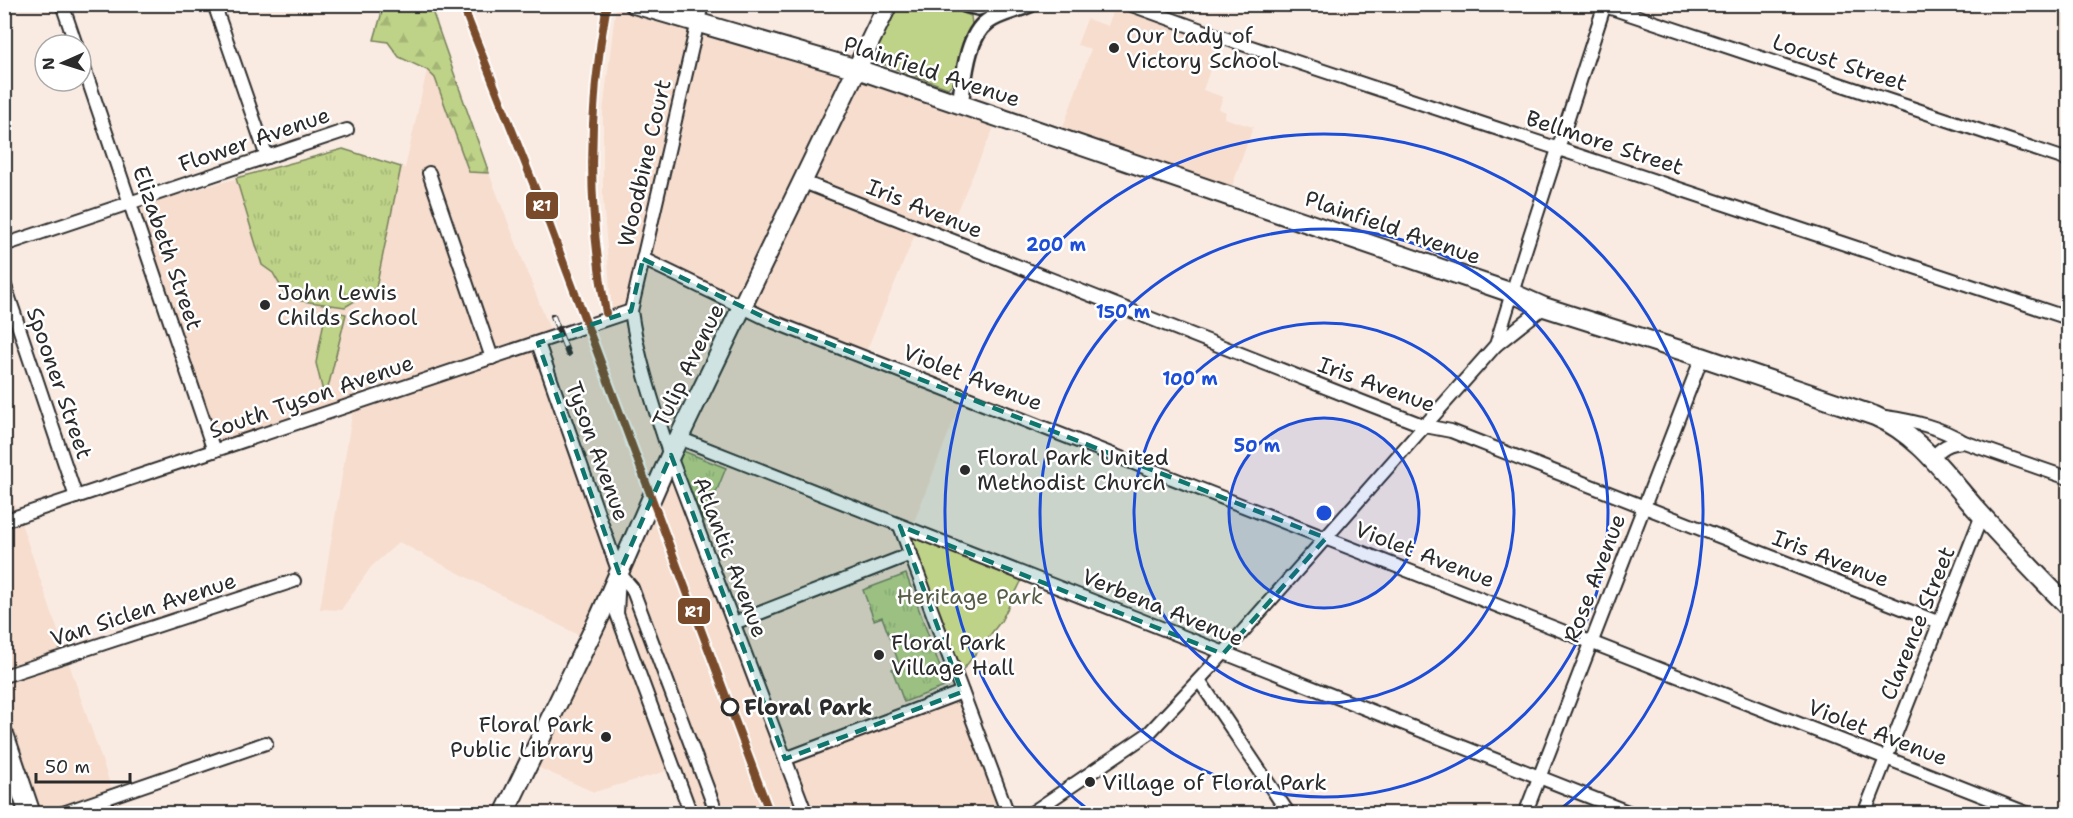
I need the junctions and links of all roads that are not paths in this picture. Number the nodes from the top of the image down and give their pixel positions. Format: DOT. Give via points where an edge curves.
graph roads {
  1 [pos="62,4"];
  2 [pos="214,4"];
  3 [pos="634,4"];
  4 [pos="702,4"];
  5 [pos="888,4"];
  6 [pos="965,4"];
  7 [pos="1030,4"];
  8 [pos="1129,4"];
  9 [pos="1603,5"];
  10 [pos="987,10"];
  11 [pos="696,24"];
  12 [pos="72,33"];
  13 [pos="857,69"];
  14 [pos="93,93"];
  15 [pos="960,104"];
  16 [pos="347,130"];
  17 [pos="1559,148"];
  18 [pos="267,157"];
  19 [pos="2068,160"];
  20 [pos="429,172"];
  21 [pos="801,181"];
  22 [pos="130,203"];
  23 [pos="4,245"];
  24 [pos="643,259"];
  25 [pos="4,283"];
  26 [pos="1512,293"];
  27 [pos="743,306"];
  28 [pos="1544,307"];
  29 [pos="632,311"];
  30 [pos="2068,318"];
  31 [pos="538,343"];
  32 [pos="1496,345"];
  33 [pos="1702,357"];
  34 [pos="492,358"];
  35 [pos="1875,416"];
  36 [pos="1425,426"];
  37 [pos="679,438"];
  38 [pos="1964,442"];
  39 [pos="214,451"];
  40 [pos="670,456"];
  41 [pos="1931,459"];
  42 [pos="2068,478"];
  43 [pos="76,497"];
  44 [pos="1644,507"];
  45 [pos="1982,515"];
  46 [pos="4,521"];
  47 [pos="900,526"];
  48 [pos="1326,538"];
  49 [pos="911,554"];
  50 [pos="619,573"];
  51 [pos="294,581"];
  52 [pos="2068,606"];
  53 [pos="734,623"];
  54 [pos="1940,623"];
  55 [pos="1592,642"];
  56 [pos="1223,654"];
  57 [pos="4,676"];
  58 [pos="1199,680"];
  59 [pos="962,692"];
  60 [pos="4,737"];
  61 [pos="266,743"];
  62 [pos="1886,758"];
  63 [pos="785,759"];
  64 [pos="1539,777"];
  65 [pos="30,813"];
  66 [pos="60,813"];
  67 [pos="504,813"];
  68 [pos="691,813"];
  69 [pos="717,813"];
  70 [pos="806,813"];
  71 [pos="1008,813"];
  72 [pos="1030,813"];
  73 [pos="1289,813"];
  74 [pos="1525,813"];
  75 [pos="1633,813"];
  76 [pos="1864,813"];
  77 [pos="2029,813"];
  1 -- 12 [label="street"];
  2 -- 18 [label="street"];
  3 -- 11 [label="main road, Plainfield Avenue"];
  4 -- 11 [label="street, Woodbine Court"];
  5 -- 13 [label="main road, Tulip Avenue"];
  6 -- 10 [label="street"];
  7 -- 10 [label="street"];
  8 -- 17 [label="street, Bellmore Street"];
  9 -- 17 [label="street"];
  9 -- 19 [label="street, Locust Street"];
  10 -- 15 [label="street" via="970,48"];
  11 -- 13 [label="main road, Plainfield Avenue"];
  11 -- 24 [label="street, Woodbine Court"];
  13 -- 15 [label="main road, Plainfield Avenue"];
  13 -- 21 [label="main road, Tulip Avenue"];
  14 -- 22 [label="street, Elizabeth Street"];
  15 -- 26 [label="main road, Plainfield Avenue"];
  16 -- 18 [label="street, Flower Avenue"];
  17 -- 26 [label="street"];
  17 -- 30 [label="street, Bellmore Street"];
  18 -- 22 [label="street, Flower Avenue"];
  20 -- 34 [label="street"];
  21 -- 27 [label="main road, Tulip Avenue"];
  21 -- 36 [label="street, Iris Avenue"];
  22 -- 23 [label="street, Flower Avenue"];
  22 -- 39 [label="street, Elizabeth Street"];
  24 -- 27 [label="street, Violet Avenue"];
  24 -- 29 [label="street, Woodbine Court"];
  25 -- 43 [label="street, Spooner Street"];
  26 -- 28 [label="main road, Plainfield Avenue"];
  26 -- 32 [label="street"];
  27 -- 37 [label="main road, Tulip Avenue"];
  27 -- 48 [label="street, Violet Avenue" via="774,322"];
  28 -- 32 [label="street"];
  28 -- 33 [label="main road, Plainfield Avenue"];
  29 -- 31 [label="street, South Tyson Avenue"];
  29 -- 40 [label="street, Atlantic Avenue"];
  31 -- 34 [label="street, South Tyson Avenue"];
  31 -- 50 [label="street, Tyson Avenue"];
  32 -- 36 [label="street"];
  33 -- 35 [label="main road, Plainfield Avenue"];
  33 -- 44 [label="street, Rose Avenue"];
  34 -- 39 [label="street, South Tyson Avenue"];
  35 -- 38 [label="street" via="1913,422"];
  35 -- 41 [label="main road, Plainfield Avenue" via="1906,433"];
  36 -- 44 [label="street, Iris Avenue" via="1451,431"];
  36 -- 48 [label="street"];
  37 -- 40 [label="main road, Tulip Avenue"];
  37 -- 47 [label="street, Verbena Avenue"];
  38 -- 41 [label="street" via="1944,446"];
  38 -- 42 [label="street"];
  39 -- 43 [label="street, South Tyson Avenue"];
  40 -- 50 [label="main road, Tulip Avenue"];
  40 -- 53 [label="street, Atlantic Avenue"];
  41 -- 45 [label="main road, Plainfield Avenue"];
  43 -- 46 [label="street, South Tyson Avenue"];
  44 -- 54 [label="street, Iris Avenue"];
  44 -- 55 [label="street, Rose Avenue"];
  45 -- 52 [label="main road, Plainfield Avenue"];
  45 -- 54 [label="street, Clarence Street"];
  47 -- 49 [label="street"];
  47 -- 56 [label="street, Verbena Avenue"];
  48 -- 55 [label="street, Violet Avenue"];
  48 -- 56 [label="street"];
  49 -- 53 [label="street"];
  49 -- 59 [label="street"];
  50 -- 67 [label="main road, Tulip Avenue"];
  50 -- 68 [label="street" via="617,614"];
  50 -- 69 [label="street" via="632,588"];
  51 -- 57 [label="street, Van Siclen Avenue"];
  53 -- 63 [label="street, Atlantic Avenue"];
  54 -- 62 [label="street, Clarence Street"];
  55 -- 62 [label="street, Violet Avenue"];
  55 -- 64 [label="street, Rose Avenue"];
  56 -- 58 [label="street"];
  56 -- 64 [label="street, Verbena Avenue"];
  58 -- 72 [label="street" via="1148,734"];
  58 -- 73 [label="street"];
  59 -- 63 [label="street"];
  59 -- 71 [label="street"];
  60 -- 65 [label="main road"];
  61 -- 66 [label="street"];
  62 -- 76 [label="street, Clarence Street"];
  62 -- 77 [label="street, Violet Avenue"];
  63 -- 70 [label="street, Atlantic Avenue"];
  64 -- 74 [label="street, Rose Avenue"];
  64 -- 75 [label="street, Verbena Avenue"];
}
